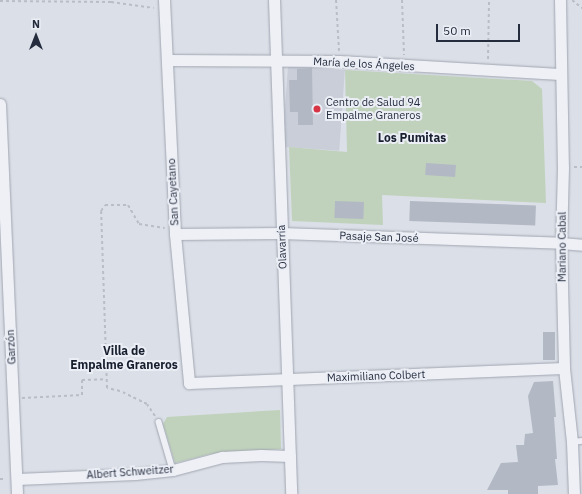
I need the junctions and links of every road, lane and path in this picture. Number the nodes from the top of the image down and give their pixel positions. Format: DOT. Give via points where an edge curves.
graph roads {
  1 [pos="274,0"];
  2 [pos="336,0"];
  3 [pos="402,0"];
  4 [pos="489,0"];
  5 [pos="560,0"];
  6 [pos="572,0"];
  7 [pos="0,1"];
  8 [pos="163,5"];
  9 [pos="582,8"];
  10 [pos="167,60"];
  11 [pos="275,60"];
  12 [pos="339,61"];
  13 [pos="404,66"];
  14 [pos="488,70"];
  15 [pos="560,74"];
  16 [pos="0,104"];
  17 [pos="175,234"];
  18 [pos="281,234"];
  19 [pos="561,243"];
  20 [pos="582,245"];
  21 [pos="564,368"];
  22 [pos="106,379"];
  23 [pos="287,380"];
  24 [pos="189,383"];
  25 [pos="13,399"];
  26 [pos="159,422"];
  27 [pos="577,442"];
  28 [pos="290,456"];
  29 [pos="173,470"];
  30 [pos="17,479"];
  31 [pos="17,494"];
  32 [pos="291,494"];
  33 [pos="574,494"];
  1 -- 11 [label="street, Olavarría"];
  2 -- 12 [label="path"];
  3 -- 13 [label="path"];
  4 -- 14 [label="path"];
  5 -- 15 [label="street, Mariano Cabal"];
  6 -- 9 [label="path"];
  7 -- 8 [label="path"];
  8 -- 10 [label="street, San Cayetano"];
  10 -- 11 [label="street, María de los Ángeles"];
  10 -- 17 [label="street, San Cayetano"];
  11 -- 12 [label="street, María de los Ángeles"];
  11 -- 18 [label="street, Olavarría"];
  12 -- 13 [label="street, María de los Ángeles"];
  13 -- 14 [label="street, María de los Ángeles"];
  14 -- 15 [label="street, María de los Ángeles"];
  15 -- 19 [label="street, Mariano Cabal" via="563,167"];
  16 -- 25 [label="street, Garzón"];
  17 -- 18 [label="street, Pasaje San José"];
  17 -- 22 [label="path" via="164,227 139,224 128,205 105,206 101,211"];
  17 -- 24 [label="street, San Cayetano"];
  18 -- 19 [label="street, Pasaje San José"];
  18 -- 23 [label="street, Olavarría"];
  19 -- 20 [label="street, Pasaje San José"];
  19 -- 21 [label="street, Mariano Cabal"];
  21 -- 23 [label="street, Maximiliano Colbert"];
  21 -- 27 [label="street, Mariano Cabal"];
  22 -- 25 [label="path" via="82,380 82,395"];
  22 -- 26 [label="path" via="107,388 120,391 147,404"];
  23 -- 24 [label="street, Maximiliano Colbert"];
  23 -- 28 [label="street, Olavarría"];
  25 -- 30 [label="street, Garzón"];
  26 -- 29 [label="lane"];
  27 -- 33 [label="street, Mariano Cabal"];
  28 -- 29 [label="street, Albert Schweitzer" via="222,457"];
  28 -- 32 [label="street, Olavarría"];
  29 -- 30 [label="street, Albert Schweitzer"];
  30 -- 31 [label="street, Garzón"];
}
